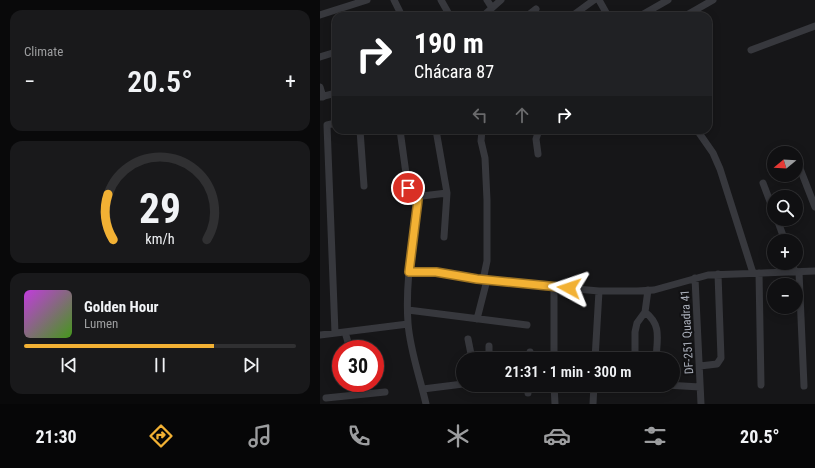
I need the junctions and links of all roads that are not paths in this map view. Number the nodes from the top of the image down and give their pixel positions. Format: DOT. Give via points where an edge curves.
graph roads {
  1 [pos="367,0"];
  2 [pos="394,0"];
  3 [pos="441,0"];
  4 [pos="487,0"];
  5 [pos="502,0"];
  6 [pos="594,0"];
  7 [pos="599,0"];
  8 [pos="668,0"];
  9 [pos="713,0"];
  10 [pos="492,8"];
  11 [pos="536,9"];
  12 [pos="400,12"];
  13 [pos="448,12"];
  14 [pos="488,12"];
  15 [pos="532,12"];
  16 [pos="578,12"];
  17 [pos="606,12"];
  18 [pos="647,12"];
  19 [pos="692,12"];
  20 [pos="320,15"];
  21 [pos="815,26"];
  22 [pos="751,50"];
  23 [pos="332,53"];
  24 [pos="320,57"];
  25 [pos="320,87"];
  26 [pos="332,94"];
  27 [pos="321,97"];
  28 [pos="332,124"];
  29 [pos="360,134"];
  30 [pos="401,134"];
  31 [pos="437,134"];
  32 [pos="482,134"];
  33 [pos="538,134"];
  34 [pos="700,134"];
  35 [pos="538,154"];
  36 [pos="803,176"];
  37 [pos="763,183"];
  38 [pos="364,186"];
  39 [pos="447,193"];
  40 [pos="767,194"];
  41 [pos="418,200"];
  42 [pos="815,207"];
  43 [pos="444,237"];
  44 [pos="815,271"];
  45 [pos="409,272"];
  46 [pos="797,272"];
  47 [pos="756,273"];
  48 [pos="718,274"];
  49 [pos="695,278"];
  50 [pos="485,280"];
  51 [pos="554,287"];
  52 [pos="648,290"];
  53 [pos="599,291"];
  54 [pos="408,310"];
  55 [pos="645,312"];
  56 [pos="477,319"];
  57 [pos="408,324"];
  58 [pos="527,325"];
  59 [pos="345,332"];
  60 [pos="335,333"];
  61 [pos="320,335"];
  62 [pos="468,339"];
  63 [pos="347,340"];
  64 [pos="489,346"];
  65 [pos="471,352"];
  66 [pos="489,352"];
  67 [pos="554,352"];
  68 [pos="595,352"];
  69 [pos="635,352"];
  70 [pos="656,352"];
  71 [pos="700,366"];
  72 [pos="456,385"];
  73 [pos="762,385"];
  74 [pos="680,386"];
  75 [pos="804,386"];
  76 [pos="700,387"];
  77 [pos="423,389"];
  78 [pos="385,392"];
  79 [pos="554,392"];
  80 [pos="594,392"];
  81 [pos="364,394"];
  82 [pos="326,398"];
  83 [pos="426,404"];
  84 [pos="554,404"];
  85 [pos="593,404"];
  86 [pos="701,404"];
  1 -- 20 [label="street"];
  2 -- 12 [label="street"];
  3 -- 13 [label="street"];
  4 -- 10 [label="street"];
  5 -- 10 [label="street"];
  6 -- 16 [label="street"];
  7 -- 17 [label="street"];
  8 -- 18 [label="street"];
  9 -- 19 [label="street"];
  10 -- 14 [label="street"];
  11 -- 15 [label="street"];
  21 -- 22 [label="street"];
  23 -- 24 [label="street"];
  25 -- 27 [label="street"];
  26 -- 27 [label="street"];
  28 -- 60 [label="street" via="327,125"];
  29 -- 38 [label="street"];
  30 -- 41 [label="street" via="408,188"];
  31 -- 39 [label="street"];
  32 -- 50 [label="street" via="487,200"];
  33 -- 35 [label="street"];
  34 -- 47 [label="street" via="720,169"];
  36 -- 42 [label="street"];
  37 -- 40 [label="street"];
  39 -- 41 [label="street" via="422,196"];
  39 -- 43 [label="street"];
  41 -- 45 [label="street"];
  44 -- 46 [label="street"];
  45 -- 50 [label="street, DF-251 Quadra 41" via="436,272"];
  45 -- 54 [label="street"];
  46 -- 47 [label="street"];
  46 -- 75 [label="street"];
  47 -- 48 [label="street"];
  47 -- 73 [label="street"];
  48 -- 49 [label="street"];
  48 -- 71 [label="street" via="721,358 714,366"];
  49 -- 52 [label="street, DF-251 Quadra 41"];
  49 -- 71 [label="street, DF-251 Quadra 41"];
  50 -- 51 [label="street, DF-251 Quadra 41"];
  50 -- 56 [label="street"];
  51 -- 53 [label="street, DF-251 Quadra 41"];
  51 -- 67 [label="street"];
  52 -- 53 [label="street, DF-251 Quadra 41"];
  52 -- 55 [label="street"];
  53 -- 68 [label="street"];
  54 -- 56 [label="street"];
  54 -- 57 [label="street"];
  55 -- 69 [label="street" via="637,323"];
  55 -- 70 [label="street" via="653,318 657,327"];
  56 -- 58 [label="street"];
  57 -- 59 [label="street"];
  57 -- 77 [label="street" via="415,366"];
  59 -- 60 [label="street"];
  59 -- 63 [label="street"];
  60 -- 61 [label="street"];
  62 -- 65 [label="street"];
  64 -- 66 [label="street"];
  71 -- 76 [label="street, DF-251 Quadra 41"];
  72 -- 77 [label="street"];
  74 -- 76 [label="street, DF-251 Quadra 41"];
  76 -- 86 [label="street, DF-251 Quadra 41"];
  77 -- 83 [label="street"];
  78 -- 81 [label="street"];
  79 -- 84 [label="street"];
  80 -- 85 [label="street"];
  81 -- 82 [label="street"];
}
